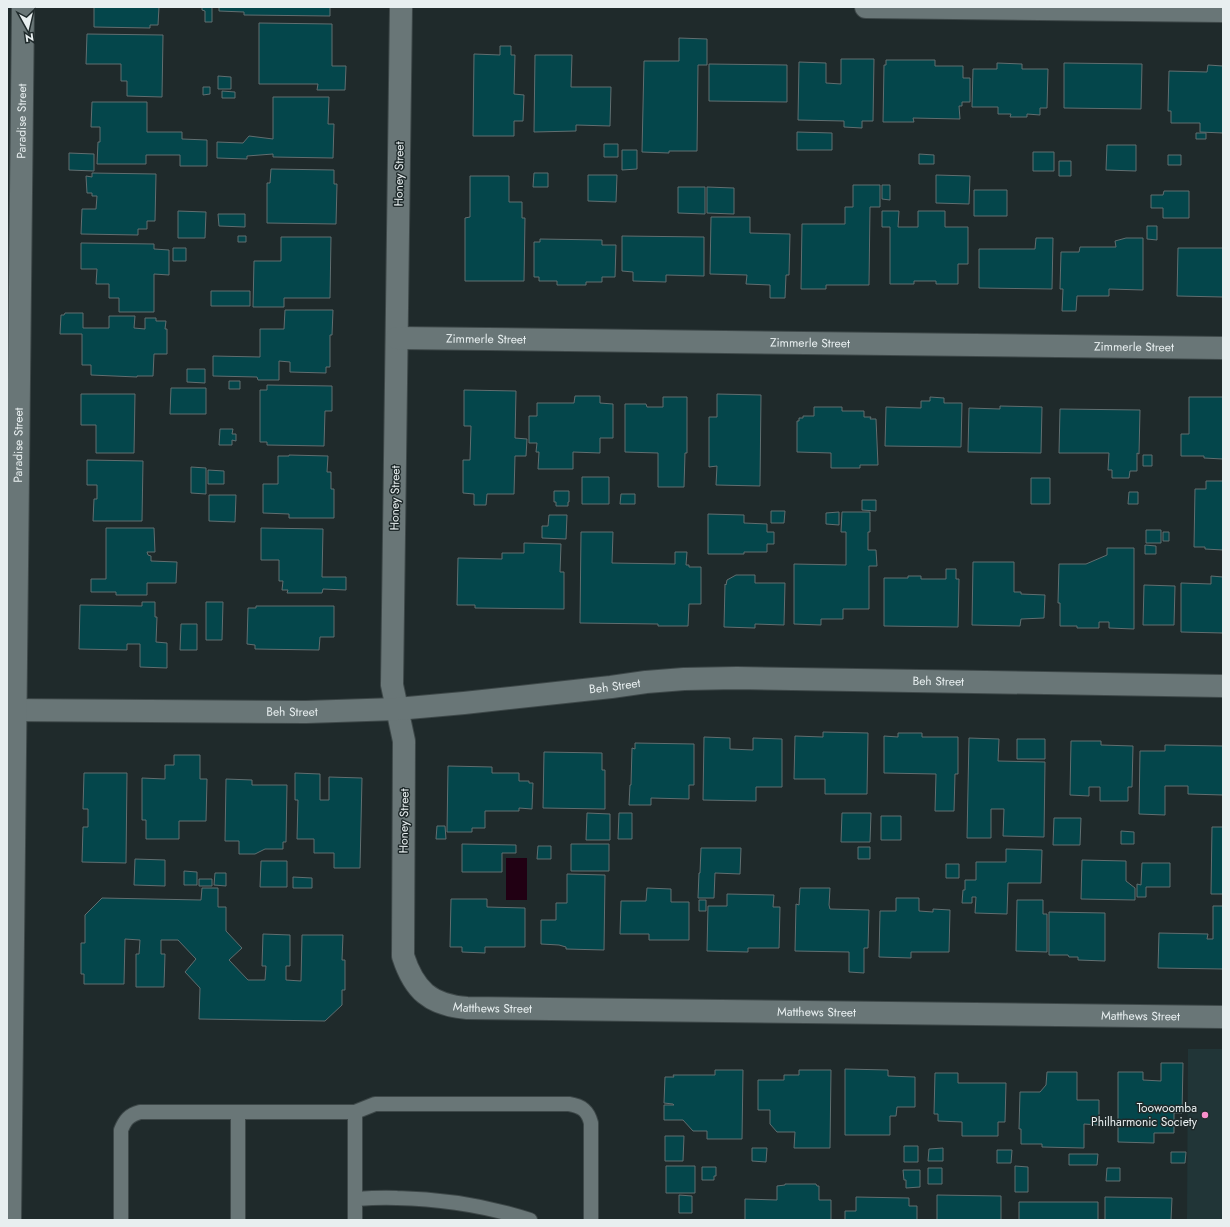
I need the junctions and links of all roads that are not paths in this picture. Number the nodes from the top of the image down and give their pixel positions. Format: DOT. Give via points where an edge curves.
graph roads {
  1 [pos="23,7"];
  2 [pos="401,7"];
  3 [pos="866,7"];
  4 [pos="1223,12"];
  5 [pos="397,338"];
  6 [pos="1223,348"];
  7 [pos="1223,686"];
  8 [pos="397,709"];
  9 [pos="11,710"];
  10 [pos="416,985"];
  11 [pos="1223,1017"];
  12 [pos="238,1112"];
  13 [pos="355,1112"];
  14 [pos="355,1198"];
  15 [pos="10,1220"];
  16 [pos="121,1220"];
  17 [pos="238,1220"];
  18 [pos="355,1220"];
  19 [pos="530,1220"];
  20 [pos="591,1220"];
  1 -- 9 [label="street, Paradise Street"];
  2 -- 5 [label="street, Honey Street"];
  3 -- 4 [label="street"];
  5 -- 6 [label="street, Zimmerle Street"];
  5 -- 8 [label="street, Honey Street" via="392,685"];
  7 -- 8 [label="street, Beh Street" via="684,679"];
  8 -- 9 [label="street, Beh Street" via="306,712"];
  8 -- 10 [label="street, Honey Street" via="404,741 403,956"];
  9 -- 15 [label="street, Paradise Street"];
  10 -- 11 [label="street, Matthews Street" via="440,1003 467,1008"];
  12 -- 13 [label="lane"];
  12 -- 16 [label="lane" via="140,1112 127,1118 121,1130"];
  12 -- 17 [label="lane"];
  13 -- 14 [label="lane"];
  13 -- 20 [label="lane" via="375,1104 577,1105 589,1115 591,1123"];
  14 -- 18 [label="lane"];
  14 -- 19 [label="lane" via="439,1201 481,1207"];
}
